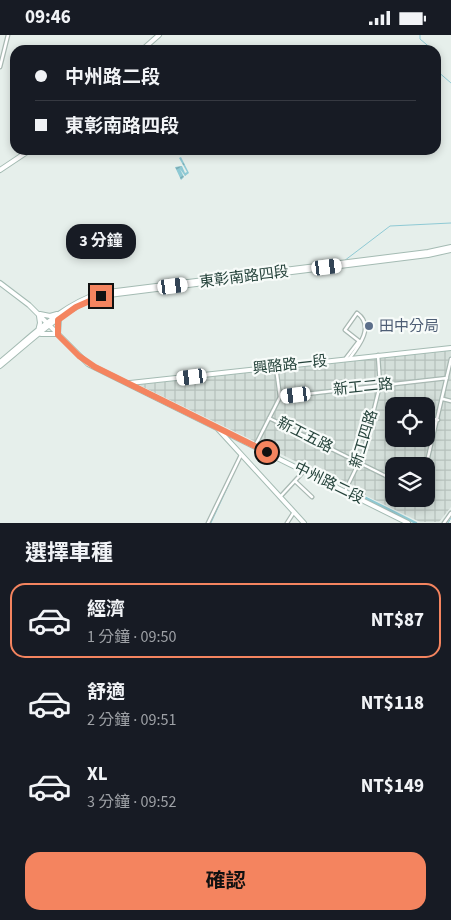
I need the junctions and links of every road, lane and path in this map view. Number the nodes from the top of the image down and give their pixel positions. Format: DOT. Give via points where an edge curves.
graph roads {
  1 [pos="8,35"];
  2 [pos="159,35"];
  3 [pos="148,45"];
  4 [pos="0,67"];
  5 [pos="22,155"];
  6 [pos="0,170"];
  7 [pos="451,249"];
  8 [pos="0,283"];
  9 [pos="38,314"];
  10 [pos="59,316"];
  11 [pos="49,324"];
  12 [pos="38,333"];
  13 [pos="58,335"];
  14 [pos="451,347"];
  15 [pos="378,355"];
  16 [pos="347,359"];
  17 [pos="451,359"];
  18 [pos="0,362"];
  19 [pos="0,366"];
  20 [pos="276,367"];
  21 [pos="447,378"];
  22 [pos="129,383"];
  23 [pos="380,385"];
  24 [pos="280,397"];
  25 [pos="442,399"];
  26 [pos="451,401"];
  27 [pos="269,418"];
  28 [pos="435,418"];
  29 [pos="438,419"];
  30 [pos="216,427"];
  31 [pos="255,446"];
  32 [pos="240,455"];
  33 [pos="428,457"];
  34 [pos="359,463"];
  35 [pos="304,471"];
  36 [pos="385,476"];
  37 [pos="295,481"];
  38 [pos="345,491"];
  39 [pos="280,497"];
  40 [pos="312,497"];
  41 [pos="294,512"];
  42 [pos="451,513"];
  43 [pos="208,523"];
  44 [pos="287,523"];
  45 [pos="304,523"];
  46 [pos="408,523"];
  47 [pos="444,523"];
  1 -- 4 [label="street"];
  2 -- 3 [label="street"];
  5 -- 6 [label="street"];
  7 -- 10 [label="street, 東彰南路四段" via="428,255 111,294 83,303"];
  8 -- 9 [label="street, 中州路二段"];
  9 -- 10 [label="street"];
  9 -- 11 [label="street, 中州路二段"];
  9 -- 12 [label="street"];
  10 -- 11 [label="street, 東彰南路四段"];
  10 -- 13 [label="street"];
  11 -- 12 [label="street, 東彰南路四段"];
  11 -- 13 [label="street, 中州路二段"];
  12 -- 13 [label="street"];
  12 -- 18 [label="street, 東彰南路四段"];
  12 -- 19 [label="street, 東彰南路四段"];
  13 -- 22 [label="street, 中州路二段" via="88,363"];
  14 -- 15 [label="street, 興酪路一段"];
  15 -- 16 [label="street, 興酪路一段"];
  15 -- 23 [label="street, 新工四路"];
  16 -- 16 [label="street" via="365,336 362,317 357,313 345,330 359,341"];
  16 -- 20 [label="street, 興酪路一段"];
  17 -- 21 [label="street"];
  20 -- 22 [label="street, 興酪路一段"];
  20 -- 24 [label="street"];
  21 -- 23 [label="street, 新工二路"];
  21 -- 25 [label="street"];
  22 -- 30 [label="street, 中州路二段"];
  23 -- 24 [label="street, 新工二路"];
  23 -- 34 [label="street, 新工四路"];
  24 -- 27 [label="street"];
  25 -- 26 [label="street"];
  25 -- 29 [label="street"];
  27 -- 31 [label="street"];
  27 -- 34 [label="street, 新工五路"];
  28 -- 29 [label="street"];
  29 -- 33 [label="street"];
  30 -- 31 [label="street, 中州路二段"];
  30 -- 32 [label="street"];
  31 -- 35 [label="street, 中州路二段"];
  32 -- 39 [label="street"];
  32 -- 43 [label="street"];
  34 -- 36 [label="street, 新工五路"];
  34 -- 38 [label="street, 新工四路"];
  35 -- 37 [label="street"];
  35 -- 38 [label="street, 中州路二段"];
  37 -- 39 [label="street"];
  37 -- 40 [label="street"];
  38 -- 46 [label="street, 中州路二段"];
  39 -- 41 [label="street"];
  41 -- 44 [label="street"];
  41 -- 45 [label="street"];
  42 -- 47 [label="street"];
}
